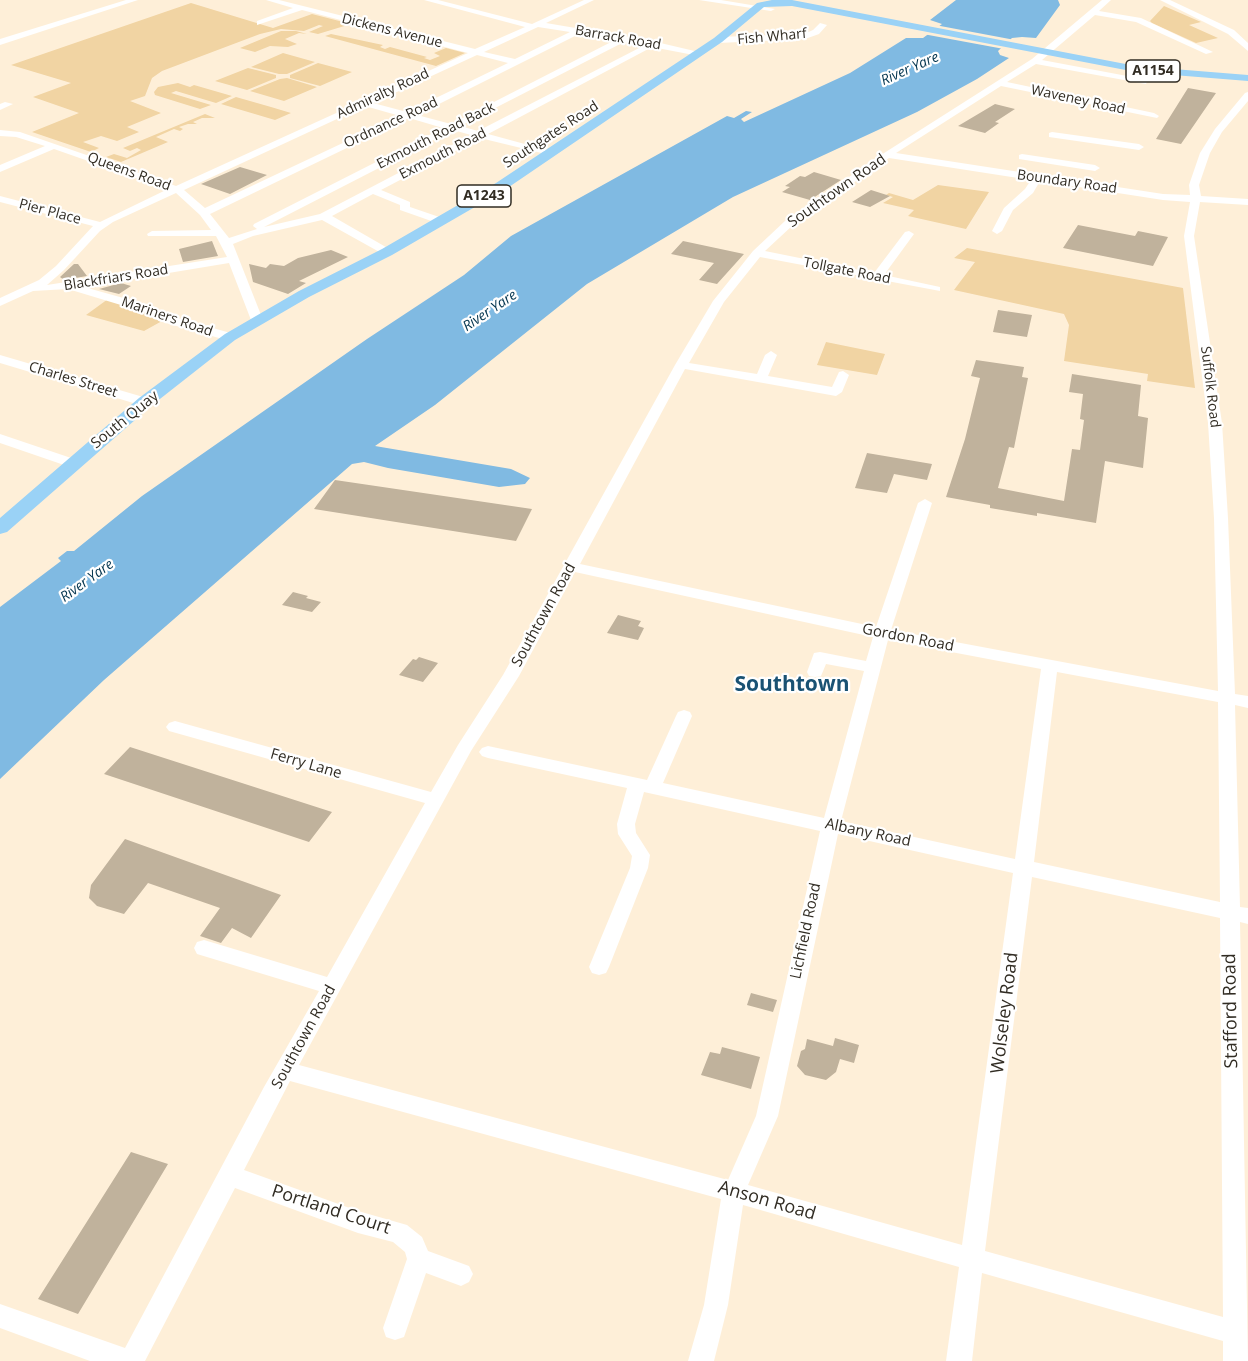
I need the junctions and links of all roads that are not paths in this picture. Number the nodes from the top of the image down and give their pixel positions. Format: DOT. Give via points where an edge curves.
graph roads {
  1 [pos="117,0"];
  2 [pos="134,0"];
  3 [pos="270,0"];
  4 [pos="428,0"];
  5 [pos="479,0"];
  6 [pos="590,0"];
  7 [pos="703,0"];
  8 [pos="800,0"];
  9 [pos="1107,0"];
  10 [pos="1164,0"];
  11 [pos="1177,0"];
  12 [pos="764,5"];
  13 [pos="456,7"];
  14 [pos="301,8"];
  15 [pos="822,9"];
  16 [pos="1093,12"];
  17 [pos="260,23"];
  18 [pos="900,24"];
  19 [pos="534,25"];
  20 [pos="823,26"];
  21 [pos="577,32"];
  22 [pos="0,36"];
  23 [pos="720,38"];
  24 [pos="1248,38"];
  25 [pos="624,39"];
  26 [pos="0,42"];
  27 [pos="652,44"];
  28 [pos="1248,48"];
  29 [pos="474,52"];
  30 [pos="1209,52"];
  31 [pos="699,53"];
  32 [pos="1060,54"];
  33 [pos="1035,61"];
  34 [pos="515,62"];
  35 [pos="1248,67"];
  36 [pos="1248,78"];
  37 [pos="1142,82"];
  38 [pos="1002,84"];
  39 [pos="1246,97"];
  40 [pos="363,104"];
  41 [pos="406,115"];
  42 [pos="1154,116"];
  43 [pos="454,127"];
  44 [pos="0,132"];
  45 [pos="482,135"];
  46 [pos="1052,135"];
  47 [pos="54,146"];
  48 [pos="1139,147"];
  49 [pos="551,154"];
  50 [pos="887,155"];
  51 [pos="1099,155"];
  52 [pos="1022,158"];
  53 [pos="0,169"];
  54 [pos="1037,178"];
  55 [pos="1089,186"];
  56 [pos="177,189"];
  57 [pos="371,190"];
  58 [pos="1196,198"];
  59 [pos="0,199"];
  60 [pos="1248,202"];
  61 [pos="204,213"];
  62 [pos="324,216"];
  63 [pos="441,221"];
  64 [pos="100,225"];
  65 [pos="997,231"];
  66 [pos="153,234"];
  67 [pos="249,234"];
  68 [pos="909,234"];
  69 [pos="224,238"];
  70 [pos="387,252"];
  71 [pos="758,253"];
  72 [pos="234,259"];
  73 [pos="877,277"];
  74 [pos="69,286"];
  75 [pos="34,288"];
  76 [pos="936,289"];
  77 [pos="0,302"];
  78 [pos="257,320"];
  79 [pos="230,337"];
  80 [pos="771,356"];
  81 [pos="0,359"];
  82 [pos="681,365"];
  83 [pos="843,375"];
  84 [pos="761,380"];
  85 [pos="145,402"];
  86 [pos="0,438"];
  87 [pos="72,464"];
  88 [pos="926,503"];
  89 [pos="0,528"];
  90 [pos="571,567"];
  91 [pos="882,633"];
  92 [pos="1050,665"];
  93 [pos="874,668"];
  94 [pos="814,672"];
  95 [pos="1226,698"];
  96 [pos="1248,702"];
  97 [pos="684,716"];
  98 [pos="175,727"];
  99 [pos="488,752"];
  100 [pos="645,785"];
  101 [pos="437,800"];
  102 [pos="831,825"];
  103 [pos="1023,866"];
  104 [pos="1239,914"];
  105 [pos="204,948"];
  106 [pos="599,967"];
  107 [pos="332,987"];
  108 [pos="286,1071"];
  109 [pos="230,1176"];
  110 [pos="734,1192"];
  111 [pos="419,1259"];
  112 [pos="972,1260"];
  113 [pos="461,1274"];
  114 [pos="0,1316"];
  115 [pos="395,1328"];
  116 [pos="1242,1334"];
  117 [pos="125,1361"];
  118 [pos="132,1361"];
  119 [pos="701,1361"];
  120 [pos="959,1361"];
  121 [pos="1236,1361"];
  1 -- 22 [label="street"];
  2 -- 26 [label="street"];
  3 -- 14 [label="street, Dickens Avenue"];
  4 -- 13 [label="street, Barrack Road"];
  5 -- 13 [label="street"];
  6 -- 19 [label="street, Admiralty Road"];
  7 -- 12 [label="street"];
  8 -- 15 [label="main road, A1154"];
  9 -- 16 [label="street, Southtown Road"];
  10 -- 28 [label="street" via="1231,32"];
  11 -- 24 [label="street"];
  12 -- 15 [label="main road, A1154" via="783,2"];
  12 -- 18 [label="main road, A1154"];
  12 -- 23 [label="main road, A1243"];
  13 -- 19 [label="street, Barrack Road"];
  14 -- 17 [label="street"];
  14 -- 29 [label="street, Dickens Avenue"];
  15 -- 18 [label="main road, A1154"];
  16 -- 30 [label="street" via="1138,20 1195,49"];
  16 -- 33 [label="street, Southtown Road"];
  18 -- 32 [label="main road, A1154"];
  19 -- 21 [label="street, Barrack Road"];
  19 -- 29 [label="street, Admiralty Road"];
  20 -- 23 [label="street, Fish Wharf" via="805,36"];
  21 -- 25 [label="street, Barrack Road"];
  21 -- 34 [label="street, Ordnance Road"];
  23 -- 31 [label="main road, A1243"];
  25 -- 27 [label="street, Barrack Road"];
  25 -- 43 [label="street, Exmouth Road Back"];
  27 -- 31 [label="street, Barrack Road"];
  27 -- 45 [label="street, Exmouth Road"];
  29 -- 34 [label="street, Dickens Avenue"];
  29 -- 40 [label="street, Admiralty Road"];
  31 -- 49 [label="main road, Southgates Road / A1243"];
  32 -- 35 [label="main road, A1154" via="1175,69"];
  32 -- 36 [label="main road, A1154" via="1136,69"];
  33 -- 37 [label="street"];
  33 -- 38 [label="street, Southtown Road"];
  34 -- 41 [label="street, Ordnance Road"];
  38 -- 42 [label="street, Waveney Road"];
  38 -- 50 [label="street, Southtown Road"];
  39 -- 58 [label="street, Suffolk Road" via="1211,140 1194,185"];
  40 -- 41 [label="street"];
  40 -- 56 [label="street, Admiralty Road"];
  41 -- 43 [label="street"];
  41 -- 61 [label="street, Ordnance Road"];
  43 -- 45 [label="street"];
  43 -- 67 [label="street, Exmouth Road Back"];
  44 -- 47 [label="street, Queens Road"];
  45 -- 49 [label="street"];
  45 -- 57 [label="street, Exmouth Road"];
  46 -- 51 [label="street"];
  47 -- 53 [label="street"];
  47 -- 56 [label="street, Queens Road"];
  48 -- 51 [label="street"];
  49 -- 63 [label="main road, Southgates Road / A1243"];
  50 -- 54 [label="street, Boundary Road"];
  50 -- 71 [label="street, Southtown Road" via="812,205"];
  51 -- 52 [label="street"];
  51 -- 55 [label="street"];
  54 -- 55 [label="street, Boundary Road"];
  54 -- 65 [label="street" via="1029,191 1009,208"];
  55 -- 58 [label="street, Boundary Road"];
  56 -- 61 [label="street, Queens Road"];
  56 -- 64 [label="street, Admiralty Road"];
  57 -- 62 [label="street, Exmouth Road"];
  57 -- 63 [label="street" via="406,204 404,208"];
  58 -- 60 [label="street, Boundary Road"];
  58 -- 95 [label="street, Suffolk Road" via="1189,236 1217,446"];
  59 -- 64 [label="street, Pier Place"];
  61 -- 69 [label="street, Queens Road"];
  62 -- 67 [label="street, Exmouth Road"];
  62 -- 70 [label="street"];
  63 -- 70 [label="main road, Southgates Road / A1243"];
  64 -- 75 [label="street" via="60,268"];
  66 -- 69 [label="street"];
  67 -- 69 [label="street, Exmouth Road"];
  68 -- 73 [label="street"];
  69 -- 72 [label="street, Queens Road"];
  70 -- 78 [label="main road, Southgates Road / A1243"];
  71 -- 73 [label="street, Tollgate Road"];
  71 -- 82 [label="street, Southtown Road" via="719,301"];
  72 -- 74 [label="street, Blackfriars Road"];
  72 -- 78 [label="street, Queens Road"];
  73 -- 76 [label="street, Tollgate Road"];
  74 -- 75 [label="street, Blackfriars Road"];
  74 -- 79 [label="street, Mariners Road"];
  75 -- 77 [label="street, Blackfriars Road"];
  78 -- 79 [label="main road, South Quay / A1243"];
  79 -- 85 [label="main road, South Quay / A1243"];
  80 -- 84 [label="street"];
  81 -- 85 [label="street, Charles Street"];
  82 -- 84 [label="street"];
  82 -- 90 [label="street, Southtown Road"];
  83 -- 84 [label="street" via="836,392"];
  85 -- 87 [label="main road, South Quay / A1243"];
  86 -- 87 [label="street"];
  87 -- 89 [label="main road, South Quay / A1243"];
  88 -- 91 [label="street, Lichfield Road"];
  90 -- 91 [label="street, Gordon Road"];
  90 -- 101 [label="street, Southtown Road"];
  91 -- 92 [label="street, Gordon Road"];
  91 -- 93 [label="street, Lichfield Road"];
  92 -- 95 [label="street, Gordon Road"];
  92 -- 103 [label="street, Wolseley Road"];
  93 -- 94 [label="street" via="820,657"];
  93 -- 102 [label="street, Lichfield Road"];
  95 -- 96 [label="street, Gordon Road"];
  95 -- 104 [label="street, Stafford Road"];
  97 -- 100 [label="street"];
  98 -- 101 [label="street, Ferry Lane"];
  99 -- 100 [label="street, Albany Road"];
  100 -- 102 [label="street, Albany Road"];
  100 -- 106 [label="street" via="626,824 627,834 641,855 639,868"];
  101 -- 107 [label="street, Southtown Road"];
  102 -- 103 [label="street, Albany Road"];
  102 -- 110 [label="street, Lichfield Road" via="767,1116"];
  103 -- 104 [label="street, Albany Road"];
  103 -- 112 [label="street, Wolseley Road"];
  104 -- 116 [label="street, Stafford Road"];
  105 -- 107 [label="street"];
  107 -- 108 [label="street, Southtown Road"];
  108 -- 109 [label="street, Southtown Road"];
  108 -- 110 [label="street, Anson Road"];
  109 -- 111 [label="street, Portland Court" via="399,1233 414,1245"];
  109 -- 118 [label="street, Southtown Road"];
  110 -- 112 [label="street, Anson Road"];
  110 -- 119 [label="street, Lichfield Road" via="716,1305"];
  111 -- 113 [label="street"];
  111 -- 115 [label="street"];
  112 -- 116 [label="street, Anson Road"];
  112 -- 120 [label="street, Wolseley Road"];
  114 -- 117 [label="street"];
  116 -- 121 [label="street, Stafford Road"];
}
